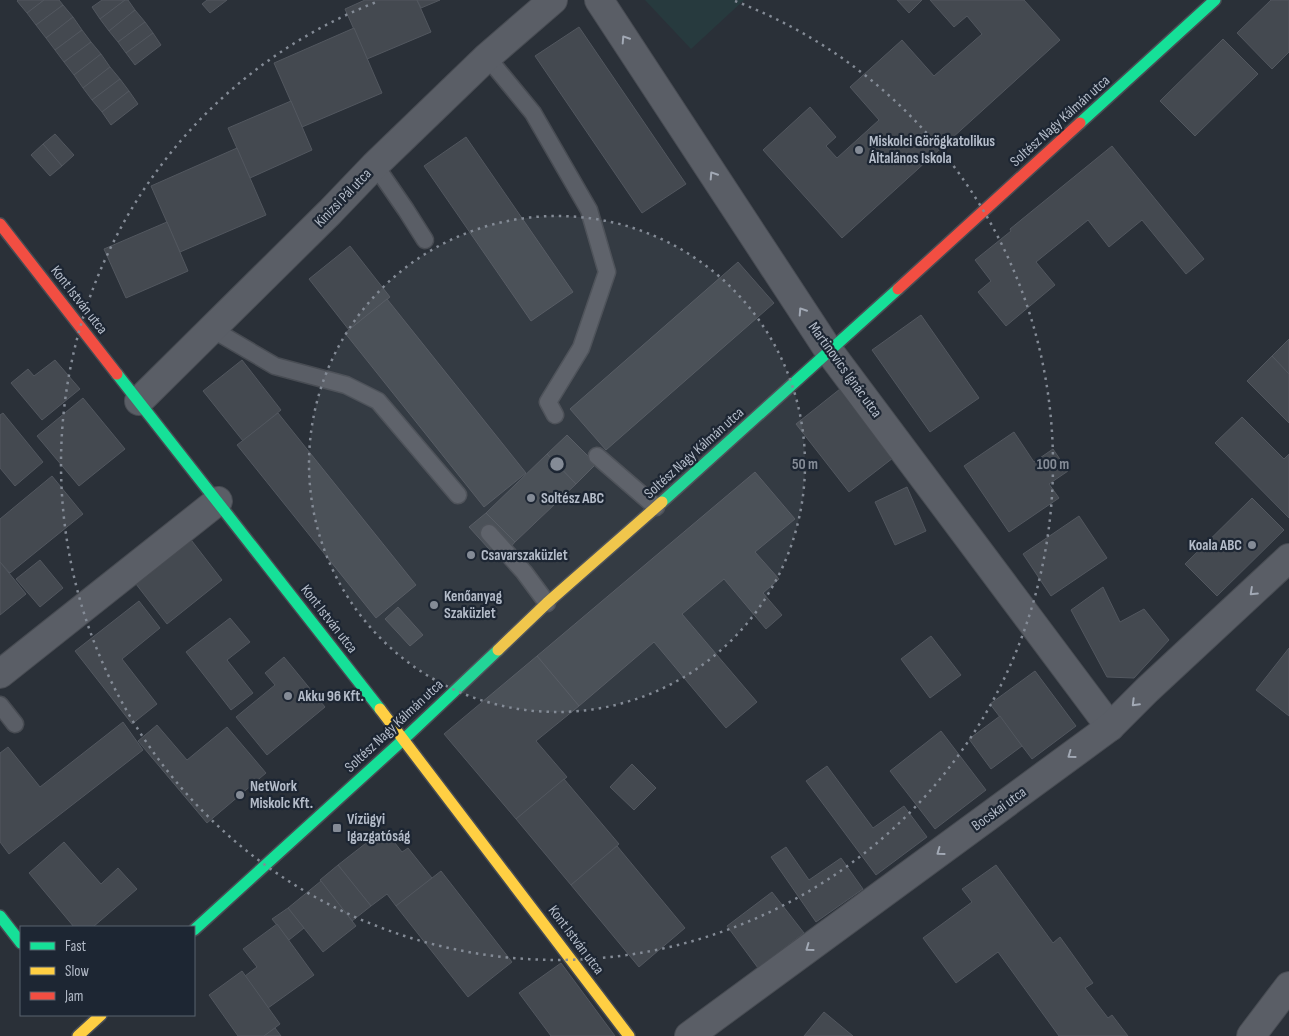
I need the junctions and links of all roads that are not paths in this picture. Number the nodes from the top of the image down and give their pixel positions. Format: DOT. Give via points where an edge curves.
graph roads {
  1 [pos="553,0"];
  2 [pos="599,0"];
  3 [pos="1215,0"];
  4 [pos="487,57"];
  5 [pos="375,165"];
  6 [pos="0,224"];
  7 [pos="425,240"];
  8 [pos="212,329"];
  9 [pos="829,351"];
  10 [pos="139,401"];
  11 [pos="555,415"];
  12 [pos="597,456"];
  13 [pos="458,494"];
  14 [pos="218,501"];
  15 [pos="656,507"];
  16 [pos="489,533"];
  17 [pos="1289,558"];
  18 [pos="547,603"];
  19 [pos="0,674"];
  20 [pos="0,705"];
  21 [pos="14,724"];
  22 [pos="1110,726"];
  23 [pos="404,739"];
  24 [pos="0,916"];
  25 [pos="195,929"];
  26 [pos="20,942"];
  27 [pos="1289,986"];
  28 [pos="100,1016"];
  29 [pos="82,1031"];
  30 [pos="630,1036"];
  31 [pos="690,1036"];
  32 [pos="1251,1036"];
  1 -- 4 [label="street, Kinizsi Pál utca"];
  9 -- 2 [label="street, Martinovics Ignác utca, one-way"];
  3 -- 9 [label="street, Soltész Nagy Kálmán utca"];
  4 -- 5 [label="street, Kinizsi Pál utca"];
  4 -- 11 [label="lane" via="533,113 589,210 607,272 581,348 548,402"];
  5 -- 7 [label="lane"];
  5 -- 8 [label="street, Kinizsi Pál utca"];
  6 -- 10 [label="street, Kont István utca"];
  8 -- 10 [label="street, Kinizsi Pál utca"];
  8 -- 13 [label="lane" via="275,366 346,386 378,401"];
  9 -- 15 [label="street, Soltész Nagy Kálmán utca"];
  9 -- 22 [label="street, Martinovics Ignác utca"];
  10 -- 14 [label="street, Kont István utca"];
  12 -- 15 [label="lane"];
  14 -- 19 [label="street"];
  14 -- 23 [label="street, Kont István utca"];
  15 -- 18 [label="street, Soltész Nagy Kálmán utca"];
  16 -- 18 [label="lane"];
  17 -- 22 [label="street, Bocskai utca, one-way"];
  18 -- 23 [label="street, Soltész Nagy Kálmán utca"];
  20 -- 21 [label="lane"];
  22 -- 31 [label="street, Bocskai utca, one-way"];
  23 -- 25 [label="street, Soltész Nagy Kálmán utca"];
  23 -- 30 [label="street, Kont István utca"];
  24 -- 26 [label="street"];
  27 -- 32 [label="street"];
  28 -- 29 [label="street"];
}
